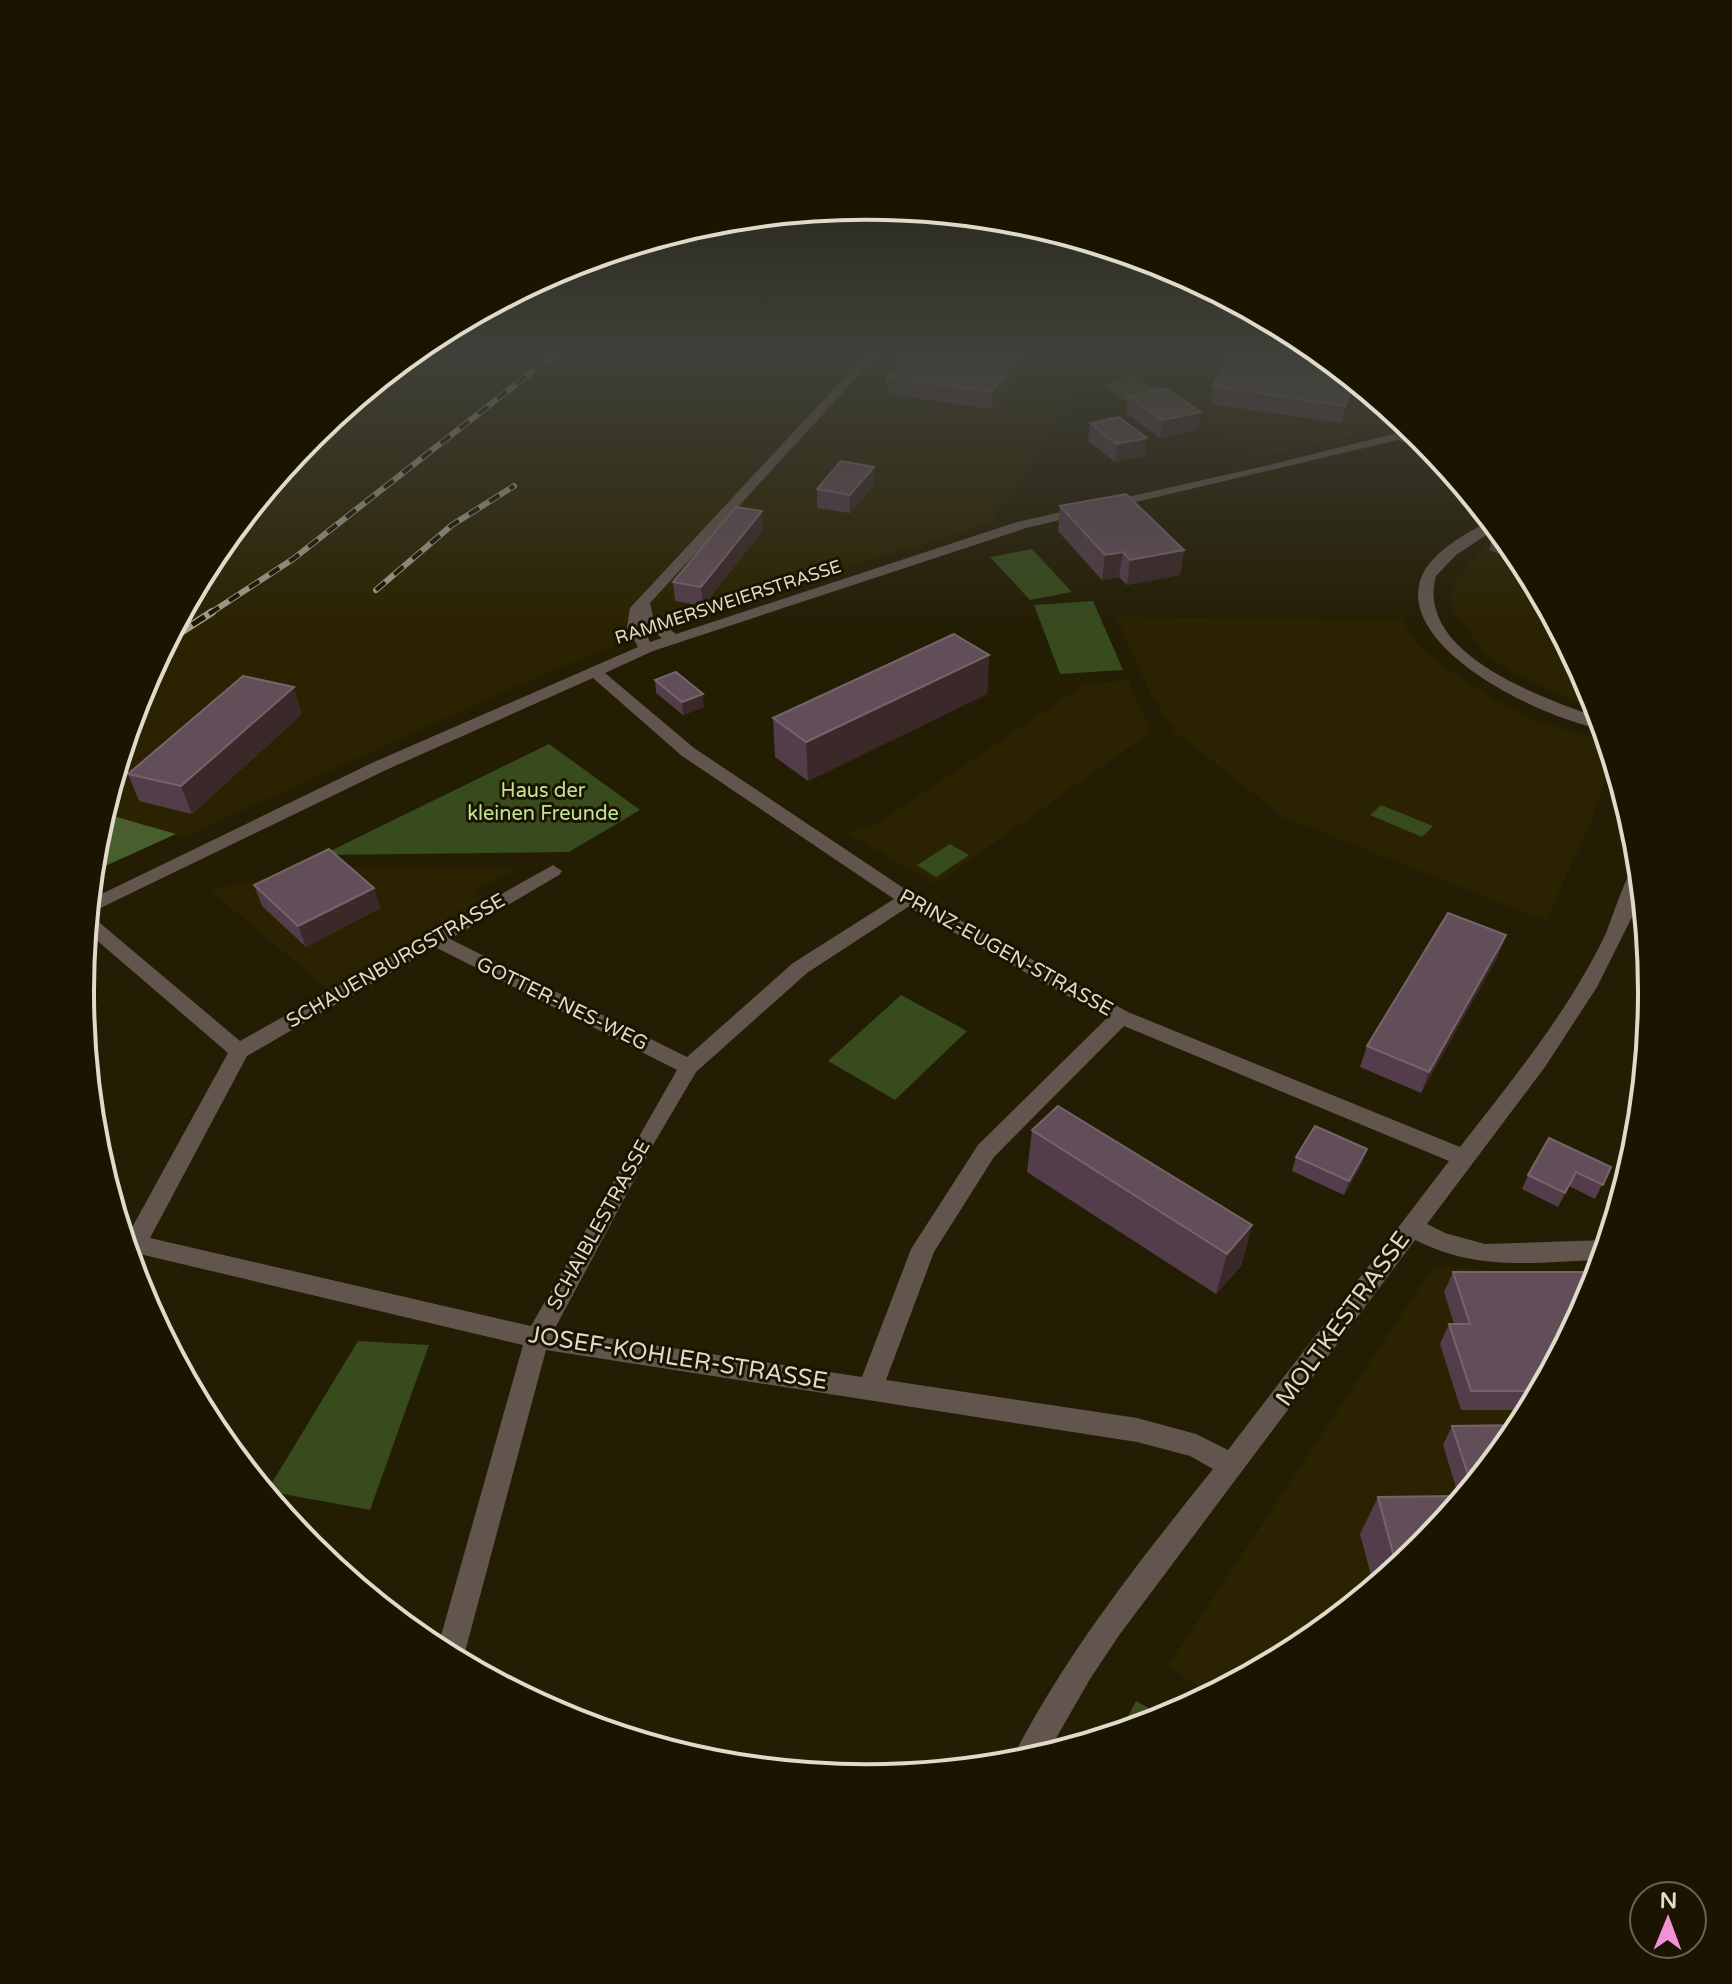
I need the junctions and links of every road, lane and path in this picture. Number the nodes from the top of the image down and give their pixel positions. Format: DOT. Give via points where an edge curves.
graph roads {
  1 [pos="788,446"];
  2 [pos="1364,446"];
  3 [pos="1484,530"];
  4 [pos="643,604"];
  5 [pos="674,640"];
  6 [pos="648,648"];
  7 [pos="593,670"];
  8 [pos="1587,719"];
  9 [pos="553,871"];
  10 [pos="907,899"];
  11 [pos="100,902"];
  12 [pos="1633,906"];
  13 [pos="97,931"];
  14 [pos="435,939"];
  15 [pos="1121,1017"];
  16 [pos="239,1051"];
  17 [pos="689,1067"];
  18 [pos="1465,1158"];
  19 [pos="1411,1227"];
  20 [pos="133,1235"];
  21 [pos="136,1242"];
  22 [pos="1593,1250"];
  23 [pos="537,1338"];
  24 [pos="870,1389"];
  25 [pos="1231,1466"];
  26 [pos="453,1644"];
  27 [pos="1037,1745"];
  1 -- 4 [label="street"];
  2 -- 5 [label="street, RAMMERSWEIERSTRASSE" via="1022,525"];
  3 -- 8 [label="street" via="1429,575 1430,616 1451,647 1498,681"];
  4 -- 5 [label="street" via="646,619"];
  4 -- 6 [label="street" via="635,611 633,624 639,642"];
  5 -- 6 [label="street, RAMMERSWEIERSTRASSE"];
  6 -- 7 [label="street, RAMMERSWEIERSTRASSE"];
  7 -- 10 [label="street, PRINZ-EUGEN-STRASSE" via="688,752"];
  7 -- 11 [label="street, RAMMERSWEIERSTRASSE"];
  9 -- 14 [label="street, SCHAUENBURGSTRASSE"];
  10 -- 15 [label="street, PRINZ-EUGEN-STRASSE"];
  10 -- 17 [label="street, SCHAIBLESTRASSE" via="800,968"];
  12 -- 18 [label="street, MOLTKESTRASSE" via="1567,1016"];
  13 -- 16 [label="street"];
  14 -- 16 [label="street, SCHAUENBURGSTRASSE"];
  14 -- 17 [label="street, GOTTER-NES-WEG"];
  15 -- 18 [label="street, PRINZ-EUGEN-STRASSE"];
  15 -- 24 [label="street" via="986,1151 923,1249"];
  16 -- 20 [label="street"];
  17 -- 23 [label="street, SCHAIBLESTRASSE"];
  18 -- 19 [label="street, MOLTKESTRASSE"];
  19 -- 22 [label="street" via="1485,1254"];
  19 -- 25 [label="street, MOLTKESTRASSE"];
  21 -- 23 [label="street, JOSEF-KOHLER-STRASSE"];
  23 -- 24 [label="street, JOSEF-KOHLER-STRASSE"];
  23 -- 26 [label="street, SCHAIBLESTRASSE"];
  24 -- 25 [label="street, JOSEF-KOHLER-STRASSE" via="1137,1430 1196,1446"];
  25 -- 27 [label="street, MOLTKESTRASSE" via="1093,1648"];
}
